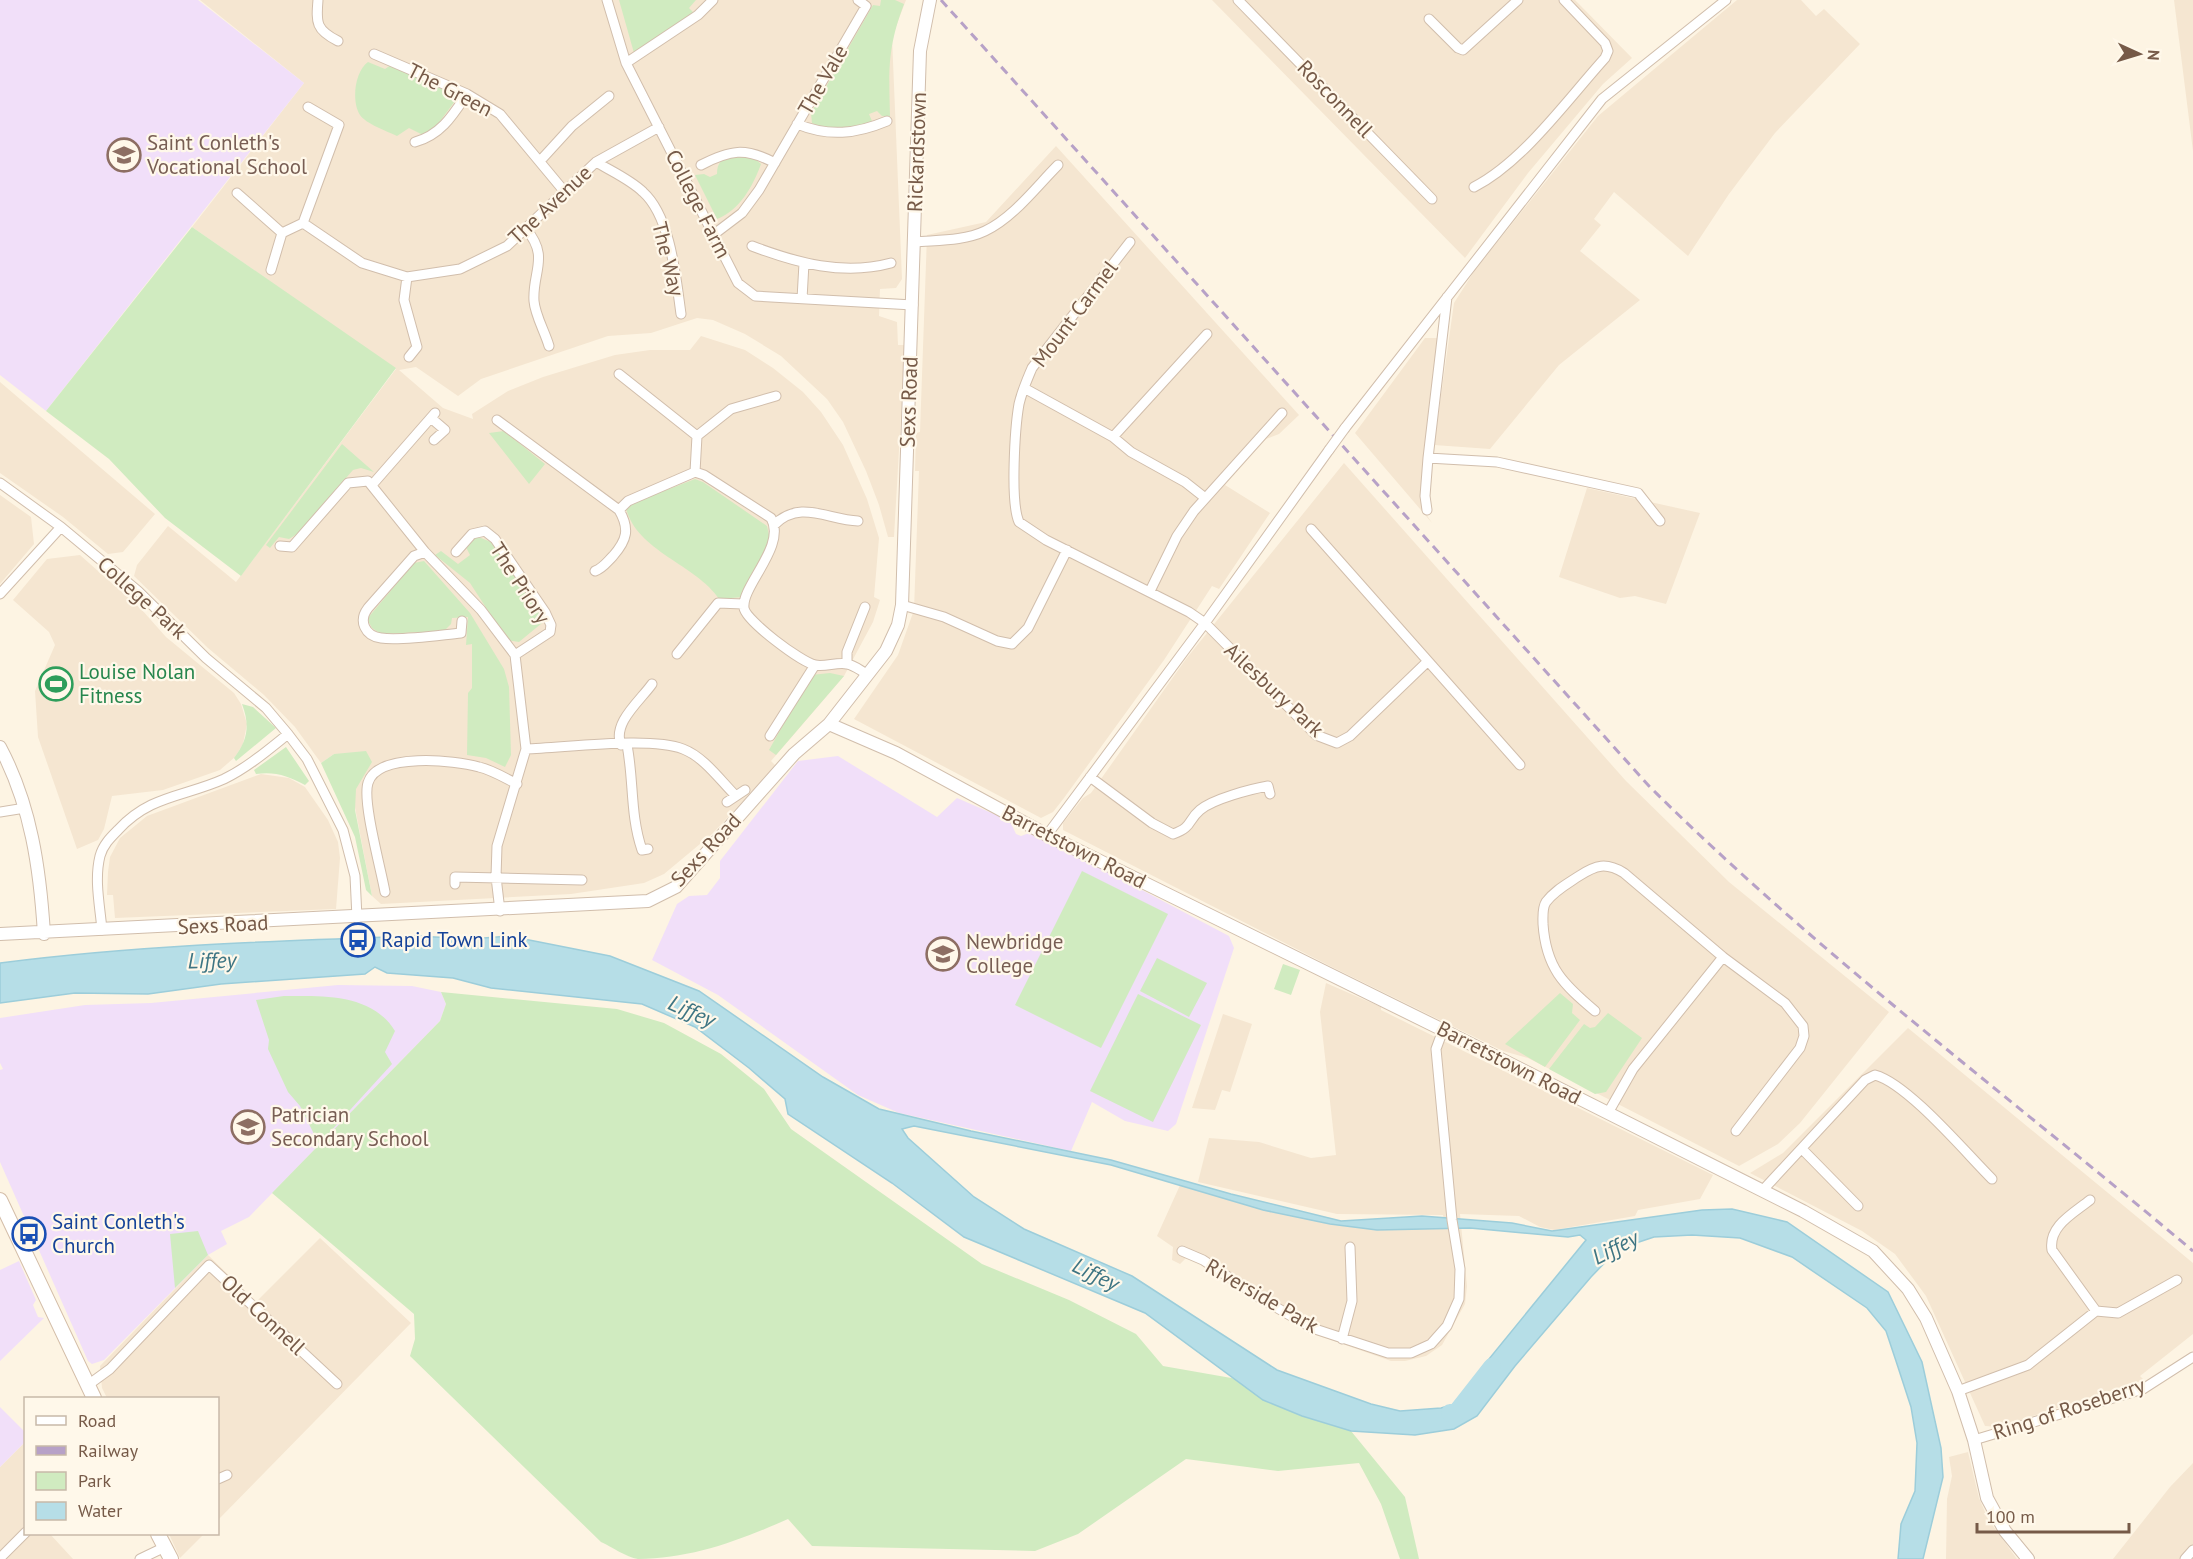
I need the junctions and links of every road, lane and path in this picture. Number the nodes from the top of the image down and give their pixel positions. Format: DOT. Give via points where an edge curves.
graph roads {
  1 [pos="318,0"];
  2 [pos="606,0"];
  3 [pos="713,0"];
  4 [pos="1238,0"];
  5 [pos="1518,0"];
  6 [pos="1564,0"];
  7 [pos="1726,0"];
  8 [pos="929,1"];
  9 [pos="865,2"];
  10 [pos="1429,19"];
  11 [pos="338,40"];
  12 [pos="374,54"];
  13 [pos="626,63"];
  14 [pos="467,94"];
  15 [pos="609,96"];
  16 [pos="308,107"];
  17 [pos="887,121"];
  18 [pos="797,124"];
  19 [pos="659,127"];
  20 [pos="416,142"];
  21 [pos="540,161"];
  22 [pos="596,162"];
  23 [pos="775,163"];
  24 [pos="701,165"];
  25 [pos="1058,165"];
  26 [pos="1474,187"];
  27 [pos="564,191"];
  28 [pos="237,193"];
  29 [pos="1432,199"];
  30 [pos="303,223"];
  31 [pos="526,230"];
  32 [pos="282,233"];
  33 [pos="713,235"];
  34 [pos="915,242"];
  35 [pos="1130,242"];
  36 [pos="752,246"];
  37 [pos="891,262"];
  38 [pos="804,263"];
  39 [pos="271,270"];
  40 [pos="407,277"];
  41 [pos="1447,297"];
  42 [pos="802,299"];
  43 [pos="913,305"];
  44 [pos="681,314"];
  45 [pos="1207,334"];
  46 [pos="549,346"];
  47 [pos="408,357"];
  48 [pos="618,374"];
  49 [pos="1023,388"];
  50 [pos="776,396"];
  51 [pos="1282,413"];
  52 [pos="497,420"];
  53 [pos="697,436"];
  54 [pos="1113,437"];
  55 [pos="434,440"];
  56 [pos="1428,458"];
  57 [pos="695,472"];
  58 [pos="0,483"];
  59 [pos="372,485"];
  60 [pos="1204,497"];
  61 [pos="619,510"];
  62 [pos="1427,510"];
  63 [pos="858,521"];
  64 [pos="1660,521"];
  65 [pos="774,525"];
  66 [pos="61,527"];
  67 [pos="1311,529"];
  68 [pos="280,546"];
  69 [pos="1067,550"];
  70 [pos="425,552"];
  71 [pos="456,552"];
  72 [pos="595,571"];
  73 [pos="1150,591"];
  74 [pos="2,592"];
  75 [pos="744,604"];
  76 [pos="903,605"];
  77 [pos="865,607"];
  78 [pos="462,621"];
  79 [pos="1205,623"];
  80 [pos="677,654"];
  81 [pos="515,655"];
  82 [pos="1427,662"];
  83 [pos="847,664"];
  84 [pos="815,665"];
  85 [pos="867,674"];
  86 [pos="652,684"];
  87 [pos="829,724"];
  88 [pos="288,734"];
  89 [pos="770,736"];
  90 [pos="624,745"];
  91 [pos="0,747"];
  92 [pos="526,749"];
  93 [pos="1520,765"];
  94 [pos="1090,777"];
  95 [pos="517,784"];
  96 [pos="746,790"];
  97 [pos="1270,794"];
  98 [pos="735,795"];
  99 [pos="727,802"];
  100 [pos="26,808"];
  101 [pos="0,812"];
  102 [pos="1047,835"];
  103 [pos="648,849"];
  104 [pos="381,871"];
  105 [pos="371,873"];
  106 [pos="496,877"];
  107 [pos="582,880"];
  108 [pos="455,884"];
  109 [pos="385,892"];
  110 [pos="500,911"];
  111 [pos="357,918"];
  112 [pos="102,930"];
  113 [pos="0,934"];
  114 [pos="44,934"];
  115 [pos="1723,957"];
  116 [pos="1595,1011"];
  117 [pos="1443,1030"];
  118 [pos="1608,1113"];
  119 [pos="1736,1131"];
  120 [pos="1803,1150"];
  121 [pos="1992,1179"];
  122 [pos="1762,1191"];
  123 [pos="0,1200"];
  124 [pos="2091,1200"];
  125 [pos="1858,1206"];
  126 [pos="1350,1247"];
  127 [pos="1182,1251"];
  128 [pos="2177,1280"];
  129 [pos="2096,1311"];
  130 [pos="1342,1339"];
  131 [pos="2193,1357"];
  132 [pos="336,1384"];
  133 [pos="88,1385"];
  134 [pos="1958,1391"];
  135 [pos="94,1397"];
  136 [pos="1974,1440"];
  137 [pos="227,1475"];
  138 [pos="219,1479"];
  139 [pos="24,1534"];
  140 [pos="159,1535"];
  141 [pos="2193,1550"];
  142 [pos="168,1553"];
  143 [pos="0,1558"];
  144 [pos="140,1559"];
  145 [pos="2028,1559"];
  146 [pos="2185,1559"];
  1 -- 11 [label="street" via="316,19 323,34"];
  2 -- 13 [label="street, College Farm"];
  3 -- 13 [label="street" via="689,22"];
  4 -- 29 [label="street, Rosconnell"];
  5 -- 10 [label="street" via="1463,50"];
  6 -- 26 [label="street" via="1605,43 1605,58 1525,149 1493,178"];
  7 -- 41 [label="street" via="1602,99"];
  8 -- 34 [label="street, Rickardstown" via="920,51"];
  9 -- 18 [label="street, The Vale"];
  12 -- 14 [label="street, The Green"];
  13 -- 19 [label="street, College Farm"];
  14 -- 20 [label="street" via="432,138"];
  14 -- 21 [label="street, The Green" via="500,114"];
  15 -- 21 [label="street" via="572,126"];
  16 -- 30 [label="street" via="339,125"];
  17 -- 18 [label="street" via="849,134 826,133"];
  18 -- 23 [label="street, The Vale"];
  19 -- 22 [label="street, The Avenue"];
  19 -- 33 [label="street, College Farm"];
  21 -- 27 [label="street, The Green"];
  22 -- 27 [label="street, The Avenue"];
  22 -- 44 [label="street, The Way" via="643,191 656,208 674,269"];
  23 -- 24 [label="street" via="742,151 720,155"];
  23 -- 33 [label="street, The Vale" via="742,213"];
  25 -- 34 [label="street" via="999,223 983,232 963,238"];
  27 -- 31 [label="street, The Avenue"];
  28 -- 32 [label="street"];
  30 -- 32 [label="street"];
  30 -- 40 [label="street, The Avenue" via="362,263"];
  31 -- 40 [label="street, The Avenue" via="494,254 460,268"];
  31 -- 46 [label="street" via="534,238 539,254 534,301"];
  32 -- 39 [label="street"];
  33 -- 42 [label="street, College Farm" via="738,283 755,296"];
  34 -- 43 [label="street, Rickardstown"];
  35 -- 49 [label="street, Mount Carmel" via="1032,368"];
  36 -- 38 [label="street, College Farm"];
  37 -- 38 [label="street, College Farm" via="871,268"];
  38 -- 42 [label="street"];
  40 -- 47 [label="street" via="404,300 417,347"];
  41 -- 56 [label="street"];
  41 -- 79 [label="street, bridge" via="1345,428"];
  42 -- 43 [label="street, College Farm"];
  43 -- 76 [label="street, Sexs Road"];
  45 -- 54 [label="street"];
  48 -- 53 [label="street"];
  49 -- 54 [label="street, Mount Carmel"];
  49 -- 69 [label="street, Mount Carmel" via="1016,445 1016,516 1028,529"];
  50 -- 53 [label="street" via="731,409"];
  51 -- 60 [label="street"];
  52 -- 61 [label="street"];
  53 -- 57 [label="street"];
  54 -- 60 [label="street, Mount Carmel"];
  55 -- 59 [label="street" via="447,428 433,416"];
  56 -- 62 [label="street"];
  56 -- 64 [label="street" via="1497,462 1638,493"];
  57 -- 61 [label="street" via="628,501"];
  57 -- 65 [label="street" via="771,518"];
  58 -- 66 [label="street, College Park"];
  59 -- 68 [label="street" via="361,480 348,483 292,547"];
  59 -- 70 [label="street"];
  60 -- 73 [label="street" via="1177,536"];
  61 -- 72 [label="street" via="626,522 623,545"];
  63 -- 65 [label="street" via="809,511 791,512"];
  65 -- 75 [label="street" via="764,562"];
  66 -- 74 [label="street"];
  66 -- 88 [label="street, College Park" via="138,591 206,658 266,708"];
  67 -- 82 [label="street"];
  69 -- 73 [label="street, Mount Carmel"];
  69 -- 76 [label="street" via="1028,628 1012,645"];
  70 -- 78 [label="street" via="406,565 362,615 362,623 380,638 462,633"];
  70 -- 81 [label="street" via="464,590"];
  71 -- 81 [label="street, The Priory" via="472,534 485,531 495,539 545,612 550,632"];
  73 -- 79 [label="street, Mount Carmel"];
  75 -- 80 [label="street" via="718,603"];
  75 -- 84 [label="street" via="752,620 801,659"];
  76 -- 85 [label="street, Sexs Road" via="886,651"];
  77 -- 83 [label="street"];
  79 -- 82 [label="street, Ailesbury Park" via="1316,735 1337,743 1350,736"];
  79 -- 94 [label="street"];
  81 -- 92 [label="street"];
  82 -- 93 [label="street"];
  83 -- 84 [label="street"];
  83 -- 85 [label="street"];
  84 -- 89 [label="street"];
  85 -- 87 [label="street, Sexs Road"];
  86 -- 90 [label="street" via="636,712 618,732"];
  87 -- 102 [label="street, Barretstown Road" via="896,753"];
  87 -- 110 [label="street, Sexs Road" via="794,754 675,887 648,902"];
  88 -- 111 [label="street, College Park" via="307,759 343,830 355,876"];
  88 -- 112 [label="street" via="223,779 148,805 131,815 104,844 100,856"];
  90 -- 92 [label="street"];
  90 -- 98 [label="street" via="654,742 685,749"];
  90 -- 103 [label="street" via="632,768 635,831 642,850"];
  91 -- 100 [label="street"];
  92 -- 95 [label="street"];
  94 -- 97 [label="street" via="1173,834 1187,829 1200,810 1225,799 1268,786"];
  94 -- 102 [label="street"];
  95 -- 104 [label="street" via="480,767 456,763 401,761 379,768 371,774 367,785"];
  95 -- 106 [label="street" via="497,846"];
  96 -- 98 [label="street"];
  98 -- 99 [label="street"];
  100 -- 101 [label="street"];
  100 -- 114 [label="street" via="41,878"];
  102 -- 117 [label="street, Barretstown Road"];
  104 -- 105 [label="street"];
  104 -- 109 [label="street"];
  106 -- 107 [label="street" via="570,883"];
  106 -- 108 [label="street" via="455,877"];
  106 -- 110 [label="street"];
  110 -- 111 [label="street, Sexs Road"];
  111 -- 112 [label="street, Sexs Road"];
  112 -- 114 [label="street, Sexs Road"];
  113 -- 114 [label="street, Sexs Road"];
  115 -- 116 [label="street" via="1624,873 1611,865 1592,868 1555,892 1545,904 1543,914 1547,955 1555,971 1567,988"];
  115 -- 118 [label="street" via="1633,1069"];
  115 -- 119 [label="street" via="1785,1003 1798,1017 1804,1036 1800,1048"];
  117 -- 118 [label="street, Barretstown Road"];
  117 -- 130 [label="street, Riverside Park" via="1436,1049 1460,1269 1459,1299 1448,1326 1431,1344 1411,1353 1388,1353"];
  118 -- 122 [label="street, Barretstown Road"];
  120 -- 121 [label="street" via="1865,1080 1875,1076 1887,1078 1904,1092"];
  120 -- 122 [label="street"];
  120 -- 125 [label="street"];
  122 -- 134 [label="street, Barretstown Road" via="1845,1233 1892,1268 1926,1318"];
  123 -- 133 [label="main road"];
  124 -- 129 [label="street" via="2057,1228 2050,1239 2052,1250"];
  126 -- 130 [label="street, Riverside Park" via="1352,1301"];
  127 -- 130 [label="street, Riverside Park" via="1312,1328"];
  128 -- 129 [label="street" via="2118,1313"];
  129 -- 134 [label="street" via="2028,1365"];
  131 -- 136 [label="street, Ring of Roseberry" via="2143,1389"];
  132 -- 133 [label="street, Old Connell" via="209,1265 110,1369"];
  133 -- 135 [label="main road"];
  134 -- 136 [label="street, Barretstown Road"];
  136 -- 145 [label="street, Barretstown Road" via="1987,1498 2005,1532"];
  137 -- 138 [label="street"];
  139 -- 143 [label="street"];
  140 -- 142 [label="main road"];
  141 -- 146 [label="street"];
  142 -- 144 [label="street"];
}
